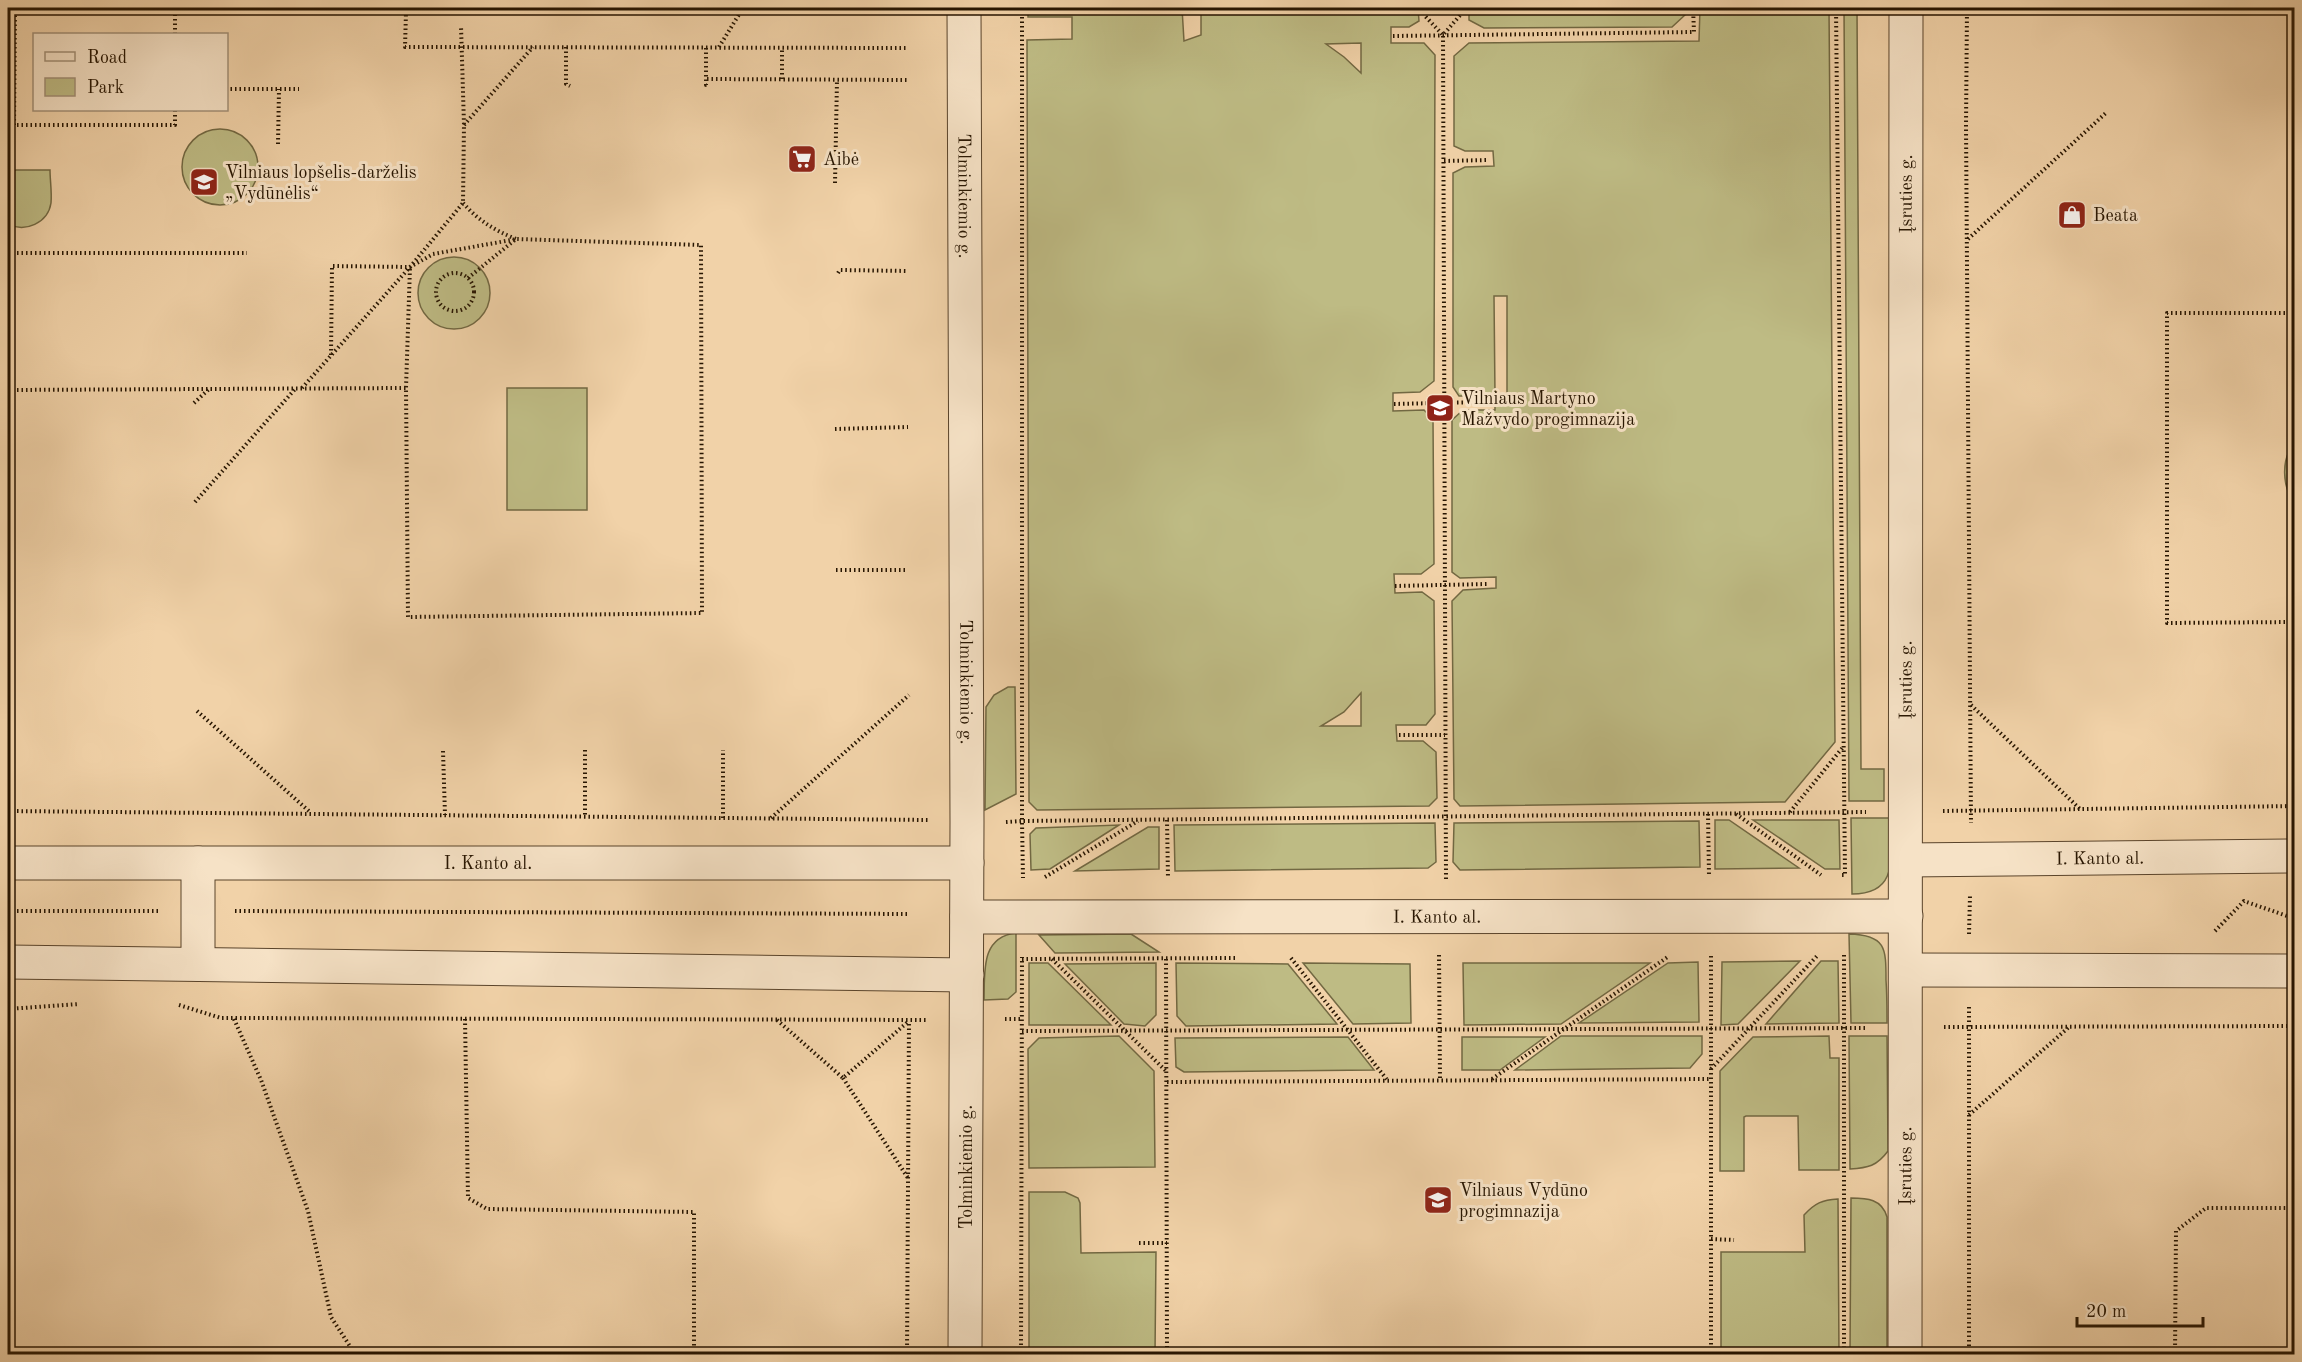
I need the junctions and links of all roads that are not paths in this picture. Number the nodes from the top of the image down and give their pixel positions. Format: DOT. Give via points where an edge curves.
graph roads {
  1 [pos="964,8"];
  2 [pos="1906,8"];
  3 [pos="2295,856"];
  4 [pos="1906,860"];
  5 [pos="8,863"];
  6 [pos="198,863"];
  7 [pos="967,863"];
  8 [pos="1906,916"];
  9 [pos="967,918"];
  10 [pos="8,962"];
  11 [pos="198,964"];
  12 [pos="1906,970"];
  13 [pos="2295,971"];
  14 [pos="967,975"];
  15 [pos="965,1354"];
  16 [pos="1905,1354"];
  1 -- 7 [label="street, Tolminkiemio g."];
  2 -- 4 [label="street, Įsruties g."];
  3 -- 4 [label="street, I. Kanto al."];
  4 -- 8 [label="street, Įsruties g."];
  5 -- 6 [label="street, I. Kanto al."];
  6 -- 7 [label="street, I. Kanto al."];
  6 -- 11 [label="street"];
  7 -- 9 [label="street, Tolminkiemio g."];
  8 -- 9 [label="street, I. Kanto al." via="1022,924"];
  8 -- 12 [label="street, Įsruties g."];
  9 -- 14 [label="street, Tolminkiemio g."];
  10 -- 11 [label="street"];
  11 -- 14 [label="street"];
  12 -- 13 [label="street"];
  12 -- 16 [label="street, Įsruties g."];
  14 -- 15 [label="street, Tolminkiemio g."];
}
